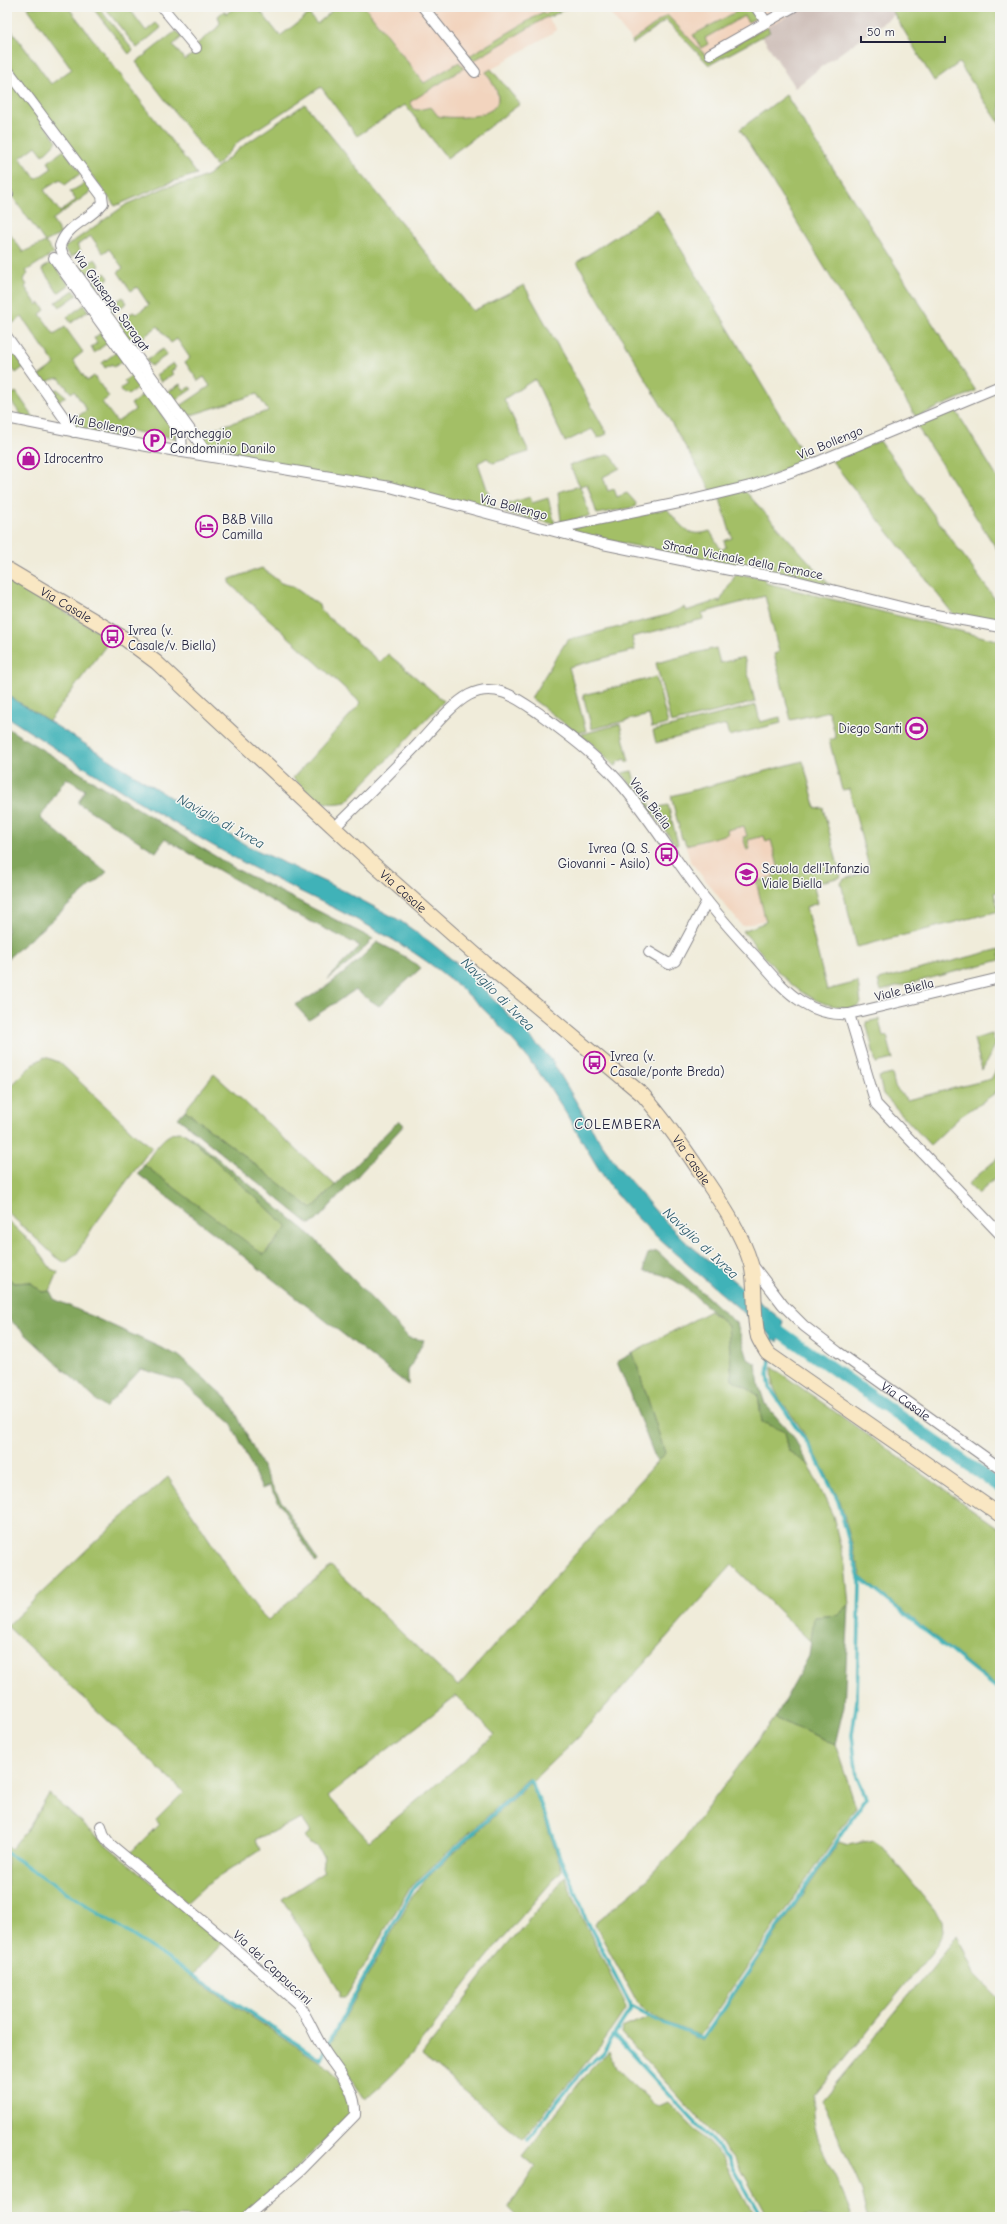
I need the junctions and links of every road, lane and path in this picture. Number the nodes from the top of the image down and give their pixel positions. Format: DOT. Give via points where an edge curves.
graph roads {
  1 [pos="162,7"];
  2 [pos="423,7"];
  3 [pos="756,7"];
  4 [pos="793,7"];
  5 [pos="766,22"];
  6 [pos="196,48"];
  7 [pos="710,54"];
  8 [pos="7,69"];
  9 [pos="474,72"];
  10 [pos="54,258"];
  11 [pos="7,337"];
  12 [pos="1000,386"];
  13 [pos="7,418"];
  14 [pos="74,432"];
  15 [pos="182,452"];
  16 [pos="209,456"];
  17 [pos="551,530"];
  18 [pos="7,569"];
  19 [pos="1000,627"];
  20 [pos="335,827"];
  21 [pos="707,901"];
  22 [pos="649,952"];
  23 [pos="1000,978"];
  24 [pos="849,1014"];
  25 [pos="1000,1234"];
  26 [pos="750,1261"];
  27 [pos="1000,1468"];
  28 [pos="1000,1515"];
  29 [pos="100,1826"];
  30 [pos="246,2217"];
  1 -- 6 [label="street"];
  2 -- 9 [label="street"];
  3 -- 5 [label="street"];
  4 -- 5 [label="street"];
  5 -- 7 [label="street"];
  8 -- 16 [label="street, Via Giuseppe Saragat" via="102,196 103,203 98,209 64,235 60,250"];
  10 -- 15 [label="street" via="181,434"];
  11 -- 14 [label="street"];
  12 -- 17 [label="street, Via Bollengo" via="810,465 754,485"];
  13 -- 14 [label="street, Via Bollengo"];
  14 -- 15 [label="street, Via Bollengo"];
  15 -- 16 [label="street, Via Bollengo"];
  16 -- 17 [label="street, Via Bollengo" via="390,487"];
  17 -- 19 [label="street, Strada Vicinale della Fornace" via="603,544 730,570 784,578 925,613"];
  18 -- 20 [label="main road, Via Casale" via="125,639 156,662"];
  20 -- 21 [label="street, Viale Biella" via="468,695 484,689 497,689 524,703 571,737 610,772 648,818"];
  20 -- 26 [label="main road, Via Casale" via="485,963 643,1095 664,1119 727,1212"];
  21 -- 22 [label="street" via="675,962 669,964"];
  21 -- 24 [label="street, Viale Biella" via="774,978 802,1003 836,1015"];
  23 -- 24 [label="street, Viale Biella"];
  24 -- 25 [label="street" via="876,1104"];
  26 -- 27 [label="street, Via Casale" via="783,1305 804,1326"];
  26 -- 28 [label="main road, Via Casale" via="758,1338 767,1353"];
  29 -- 30 [label="street, Via dei Cappuccini" via="110,1844 298,2004 354,2095 355,2115 301,2170"];
}
